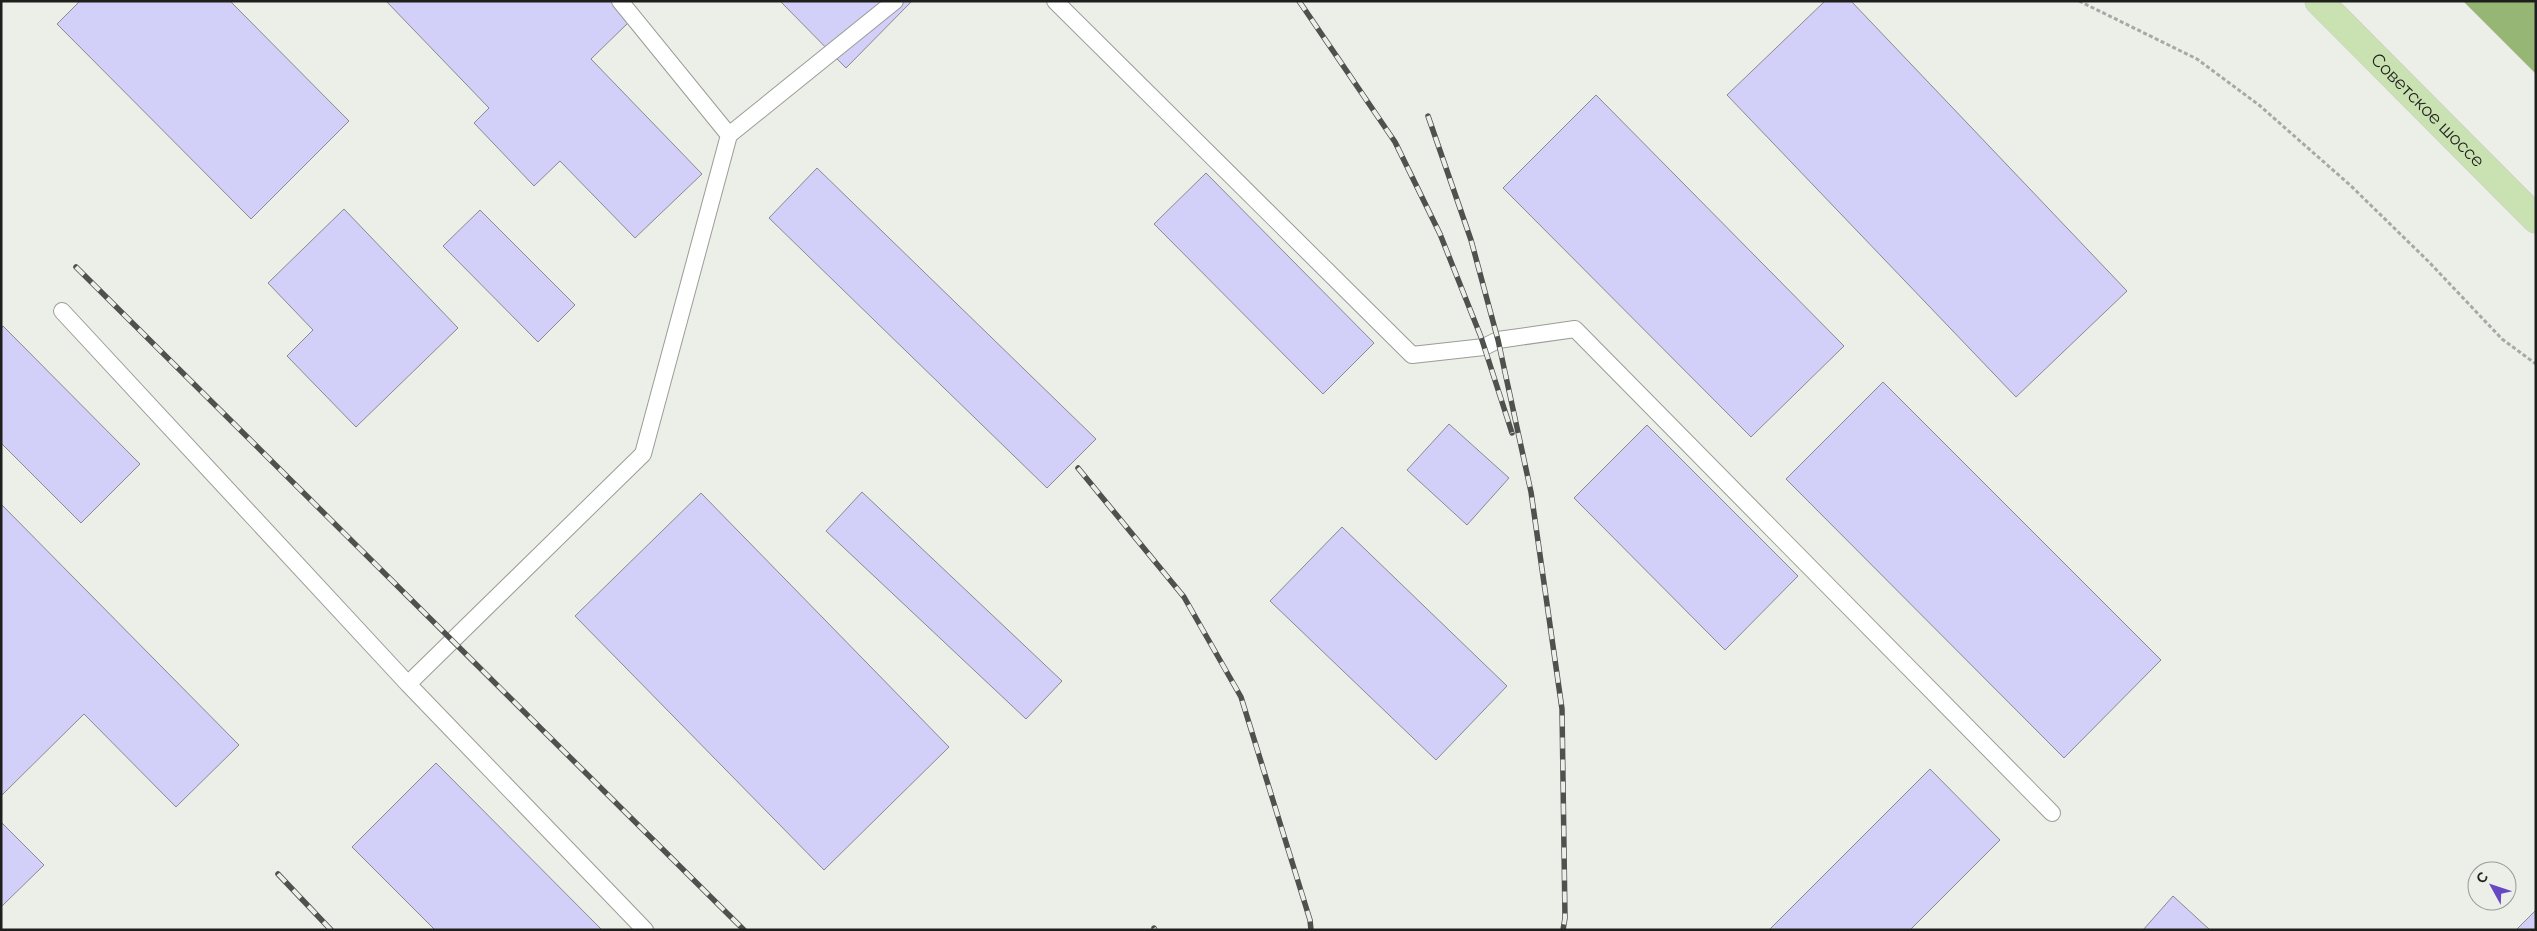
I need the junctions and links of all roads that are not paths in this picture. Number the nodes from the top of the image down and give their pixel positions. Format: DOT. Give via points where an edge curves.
graph roads {
  1 [pos="620,1"];
  2 [pos="894,1"];
  3 [pos="1056,1"];
  4 [pos="2319,1"];
  5 [pos="729,135"];
  6 [pos="2536,219"];
  7 [pos="62,312"];
  8 [pos="408,684"];
  9 [pos="2052,813"];
  10 [pos="645,930"];
  1 -- 5 [label="lane"];
  2 -- 5 [label="lane"];
  3 -- 9 [label="lane" via="1412,354 1484,347 1498,340 1574,329"];
  4 -- 6 [label="main road, Советское шоссе"];
  5 -- 8 [label="lane" via="643,454"];
  7 -- 8 [label="lane"];
  8 -- 10 [label="lane"];
}
